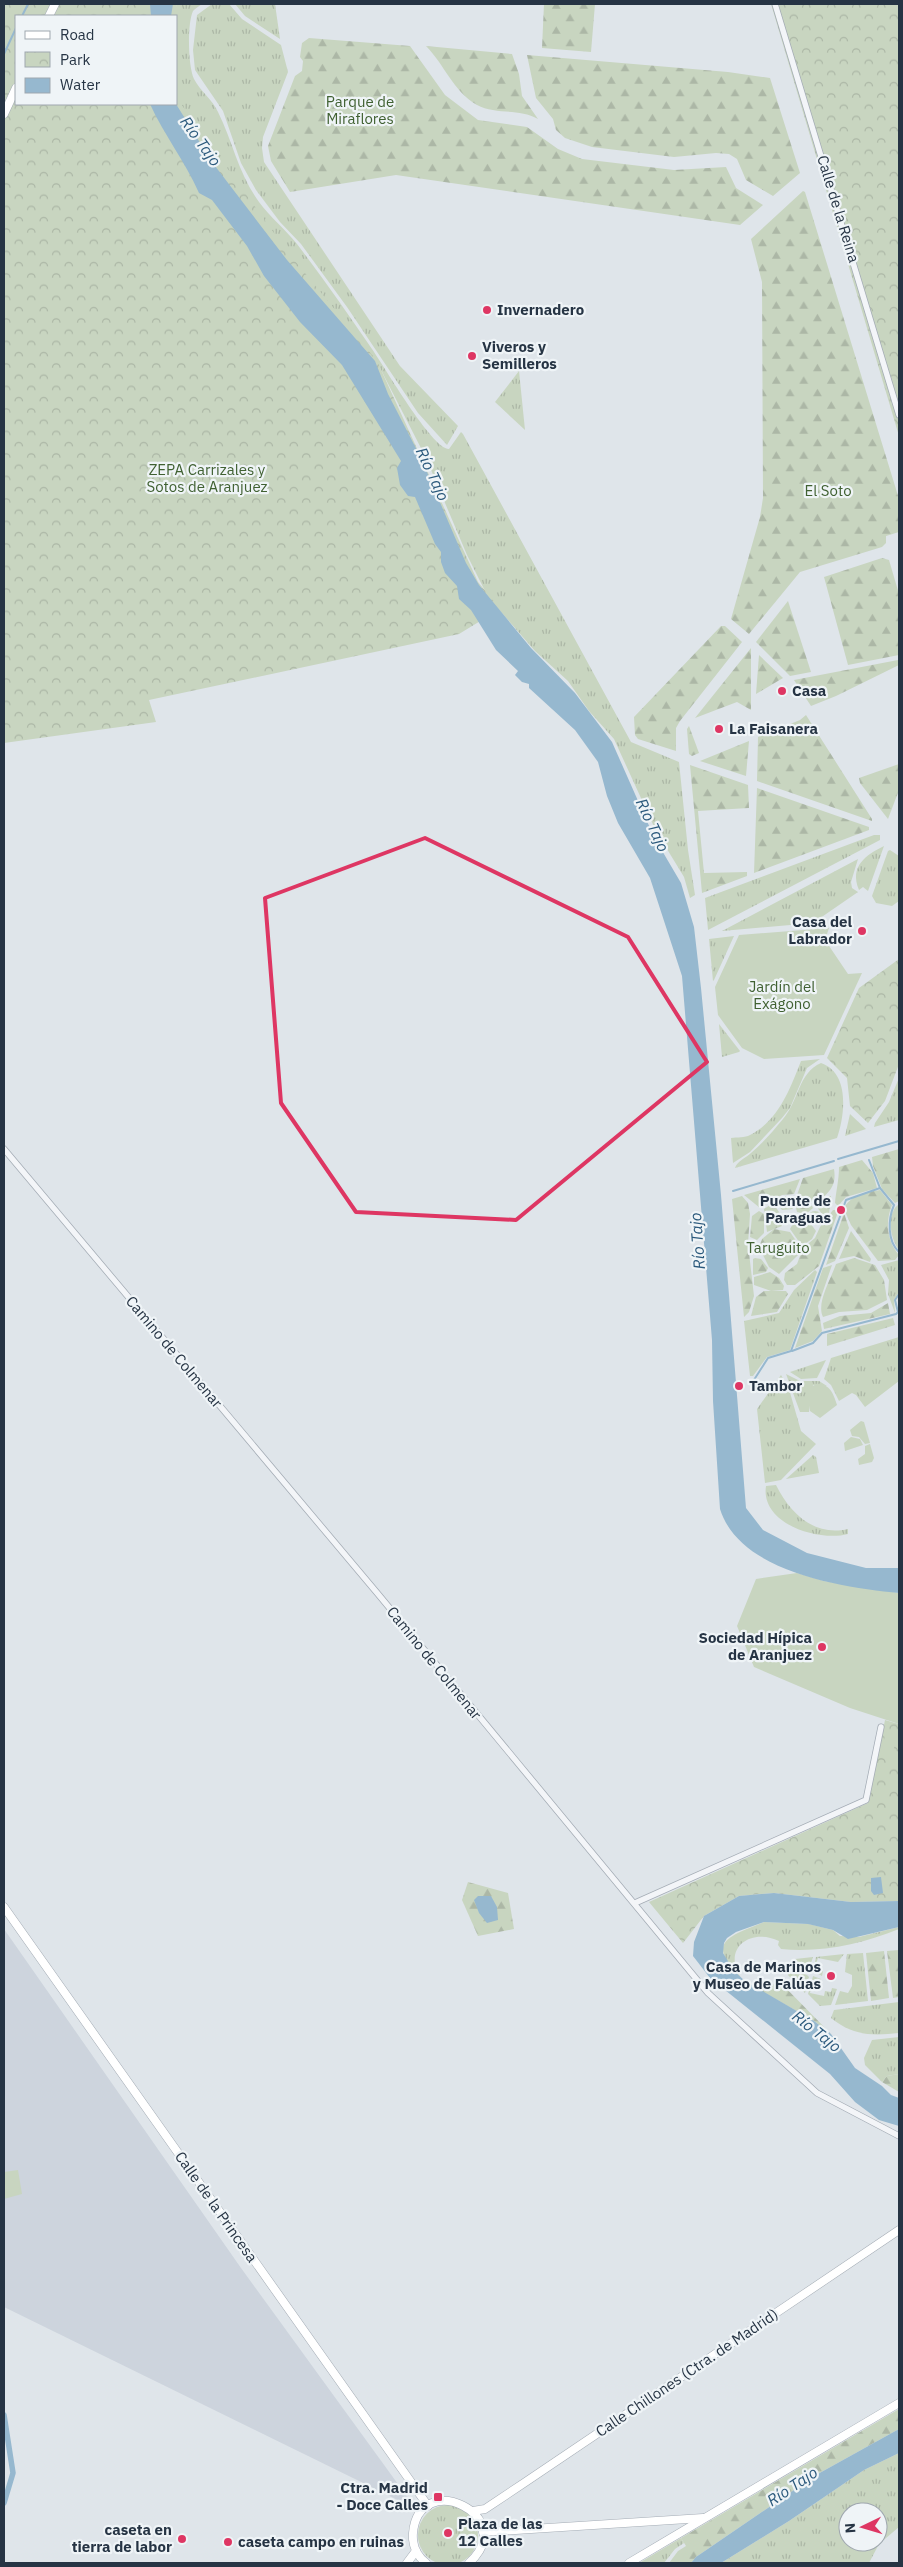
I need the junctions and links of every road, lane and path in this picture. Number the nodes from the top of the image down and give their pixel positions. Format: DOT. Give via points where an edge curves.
graph roads {
  1 [pos="775,4"];
  2 [pos="15,90"];
  3 [pos="4,114"];
  4 [pos="899,415"];
  5 [pos="4,1149"];
  6 [pos="881,1726"];
  7 [pos="635,1903"];
  8 [pos="4,1907"];
  9 [pos="899,2136"];
  10 [pos="899,2230"];
  11 [pos="899,2403"];
  12 [pos="428,2506"];
  13 [pos="473,2511"];
  14 [pos="707,2517"];
  15 [pos="483,2532"];
  16 [pos="416,2551"];
  17 [pos="407,2563"];
  18 [pos="426,2563"];
  19 [pos="469,2563"];
  20 [pos="630,2563"];
  1 -- 4 [label="street, Calle de la Reina"];
  2 -- 3 [label="main road"];
  5 -- 7 [label="street, Camino de Colmenar"];
  6 -- 7 [label="street" via="866,1800"];
  7 -- 9 [label="street, Camino de Colmenar" via="708,1993 800,2080 836,2104"];
  8 -- 12 [label="main road, Calle de la Princesa"];
  10 -- 13 [label="main road, Calle Chillones (Ctra. de Madrid)" via="524,2483 484,2509"];
  11 -- 14 [label="main road"];
  12 -- 13 [label="main road" via="453,2500"];
  12 -- 16 [label="main road" via="416,2519 413,2528"];
  13 -- 15 [label="main road"];
  14 -- 15 [label="main road"];
  14 -- 20 [label="main road"];
  15 -- 19 [label="main road" via="480,2550"];
  16 -- 17 [label="main road"];
  16 -- 18 [label="main road"];
}
